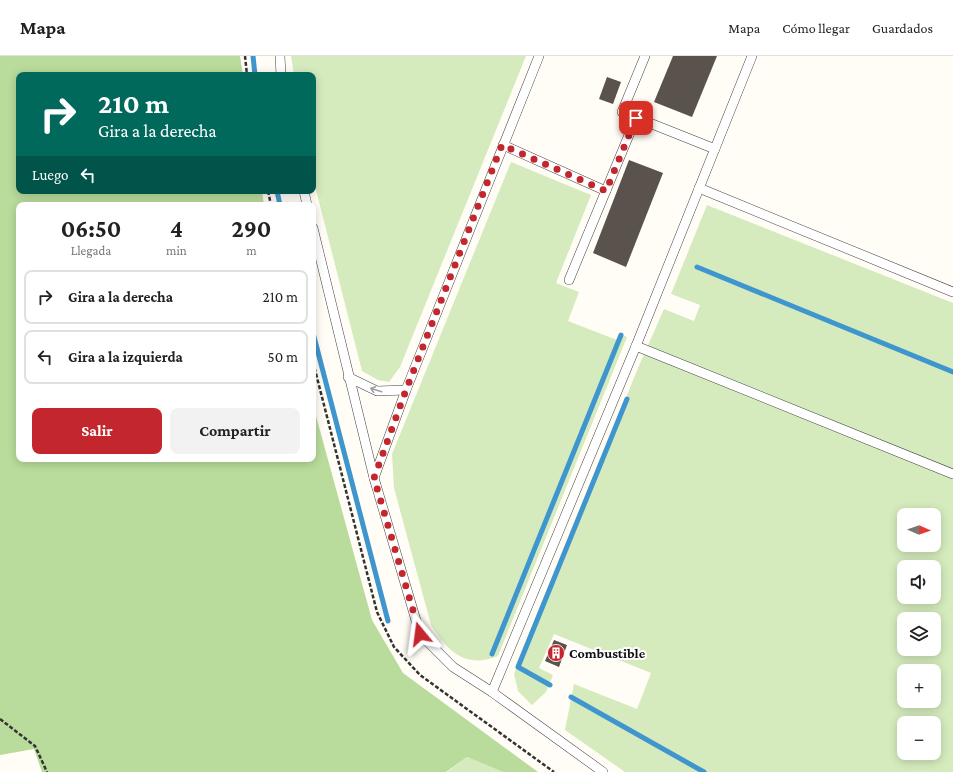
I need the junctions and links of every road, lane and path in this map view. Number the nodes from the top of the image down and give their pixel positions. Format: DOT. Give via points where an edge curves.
graph roads {
  1 [pos="245,56"];
  2 [pos="280,56"];
  3 [pos="539,56"];
  4 [pos="645,56"];
  5 [pos="752,56"];
  6 [pos="247,72"];
  7 [pos="281,72"];
  8 [pos="636,118"];
  9 [pos="502,145"];
  10 [pos="715,149"];
  11 [pos="699,188"];
  12 [pos="606,191"];
  13 [pos="316,241"];
  14 [pos="570,280"];
  15 [pos="953,292"];
  16 [pos="636,346"];
  17 [pos="348,377"];
  18 [pos="406,390"];
  19 [pos="953,474"];
  20 [pos="374,478"];
  21 [pos="492,692"];
  22 [pos="0,719"];
  23 [pos="48,772"];
  24 [pos="603,772"];
  1 -- 6 [label="path"];
  2 -- 7 [label="lane"];
  3 -- 9 [label="lane"];
  4 -- 8 [label="lane" via="622,112"];
  5 -- 10 [label="lane"];
  8 -- 10 [label="lane"];
  8 -- 12 [label="lane"];
  9 -- 12 [label="lane"];
  9 -- 18 [label="lane"];
  10 -- 11 [label="lane"];
  11 -- 15 [label="lane"];
  11 -- 16 [label="lane"];
  12 -- 14 [label="lane"];
  13 -- 17 [label="lane"];
  16 -- 19 [label="lane"];
  16 -- 21 [label="lane"];
  18 -- 17 [label="lane, one-way" via="377,392"];
  17 -- 20 [label="lane"];
  18 -- 20 [label="lane"];
  20 -- 21 [label="lane" via="420,634 453,667"];
  21 -- 24 [label="lane"];
  22 -- 23 [label="path" via="34,746"];
}
